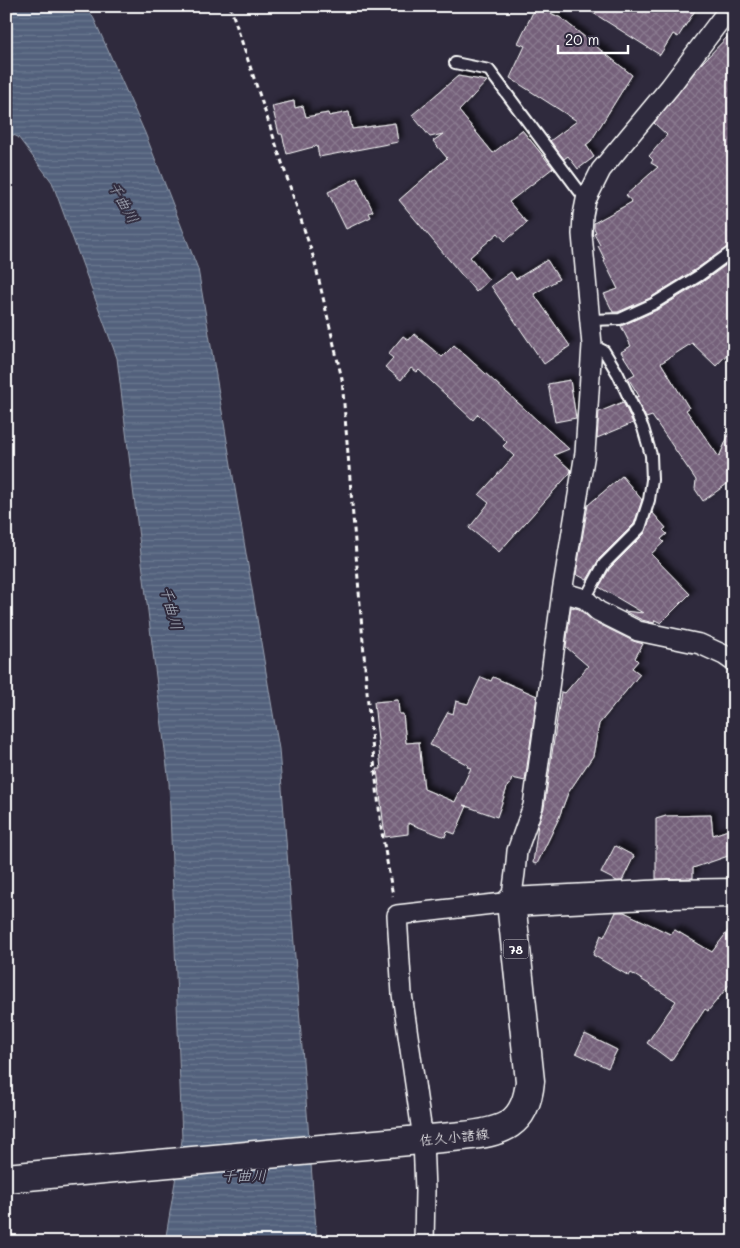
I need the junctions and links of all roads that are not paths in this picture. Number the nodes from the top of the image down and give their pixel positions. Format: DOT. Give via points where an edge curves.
graph roads {
  1 [pos="731,6"];
  2 [pos="455,63"];
  3 [pos="586,200"];
  4 [pos="734,250"];
  5 [pos="591,320"];
  6 [pos="592,345"];
  7 [pos="562,592"];
  8 [pos="585,599"];
  9 [pos="734,662"];
  10 [pos="734,893"];
  11 [pos="511,902"];
  12 [pos="411,1140"];
  13 [pos="6,1178"];
  14 [pos="424,1242"];
  1 -- 3 [label="street" via="670,87 601,170"];
  2 -- 3 [label="lane" via="489,70"];
  3 -- 5 [label="street" via="582,234"];
  4 -- 5 [label="lane" via="653,304 620,319"];
  5 -- 6 [label="street"];
  6 -- 7 [label="street" via="585,453"];
  6 -- 8 [label="lane" via="604,351 643,428 651,455 652,480 640,528 604,564"];
  7 -- 8 [label="street"];
  7 -- 11 [label="street" via="533,806 517,851"];
  8 -- 9 [label="street" via="598,611 638,632 700,644"];
  10 -- 11 [label="main road"];
  11 -- 12 [label="main road, 佐久小諸線 / 78" via="530,1081 526,1101 516,1118 499,1130"];
  11 -- 12 [label="street" via="397,915"];
  12 -- 13 [label="main road, 佐久小諸線 / 78"];
  12 -- 14 [label="street" via="425,1191"];
}
